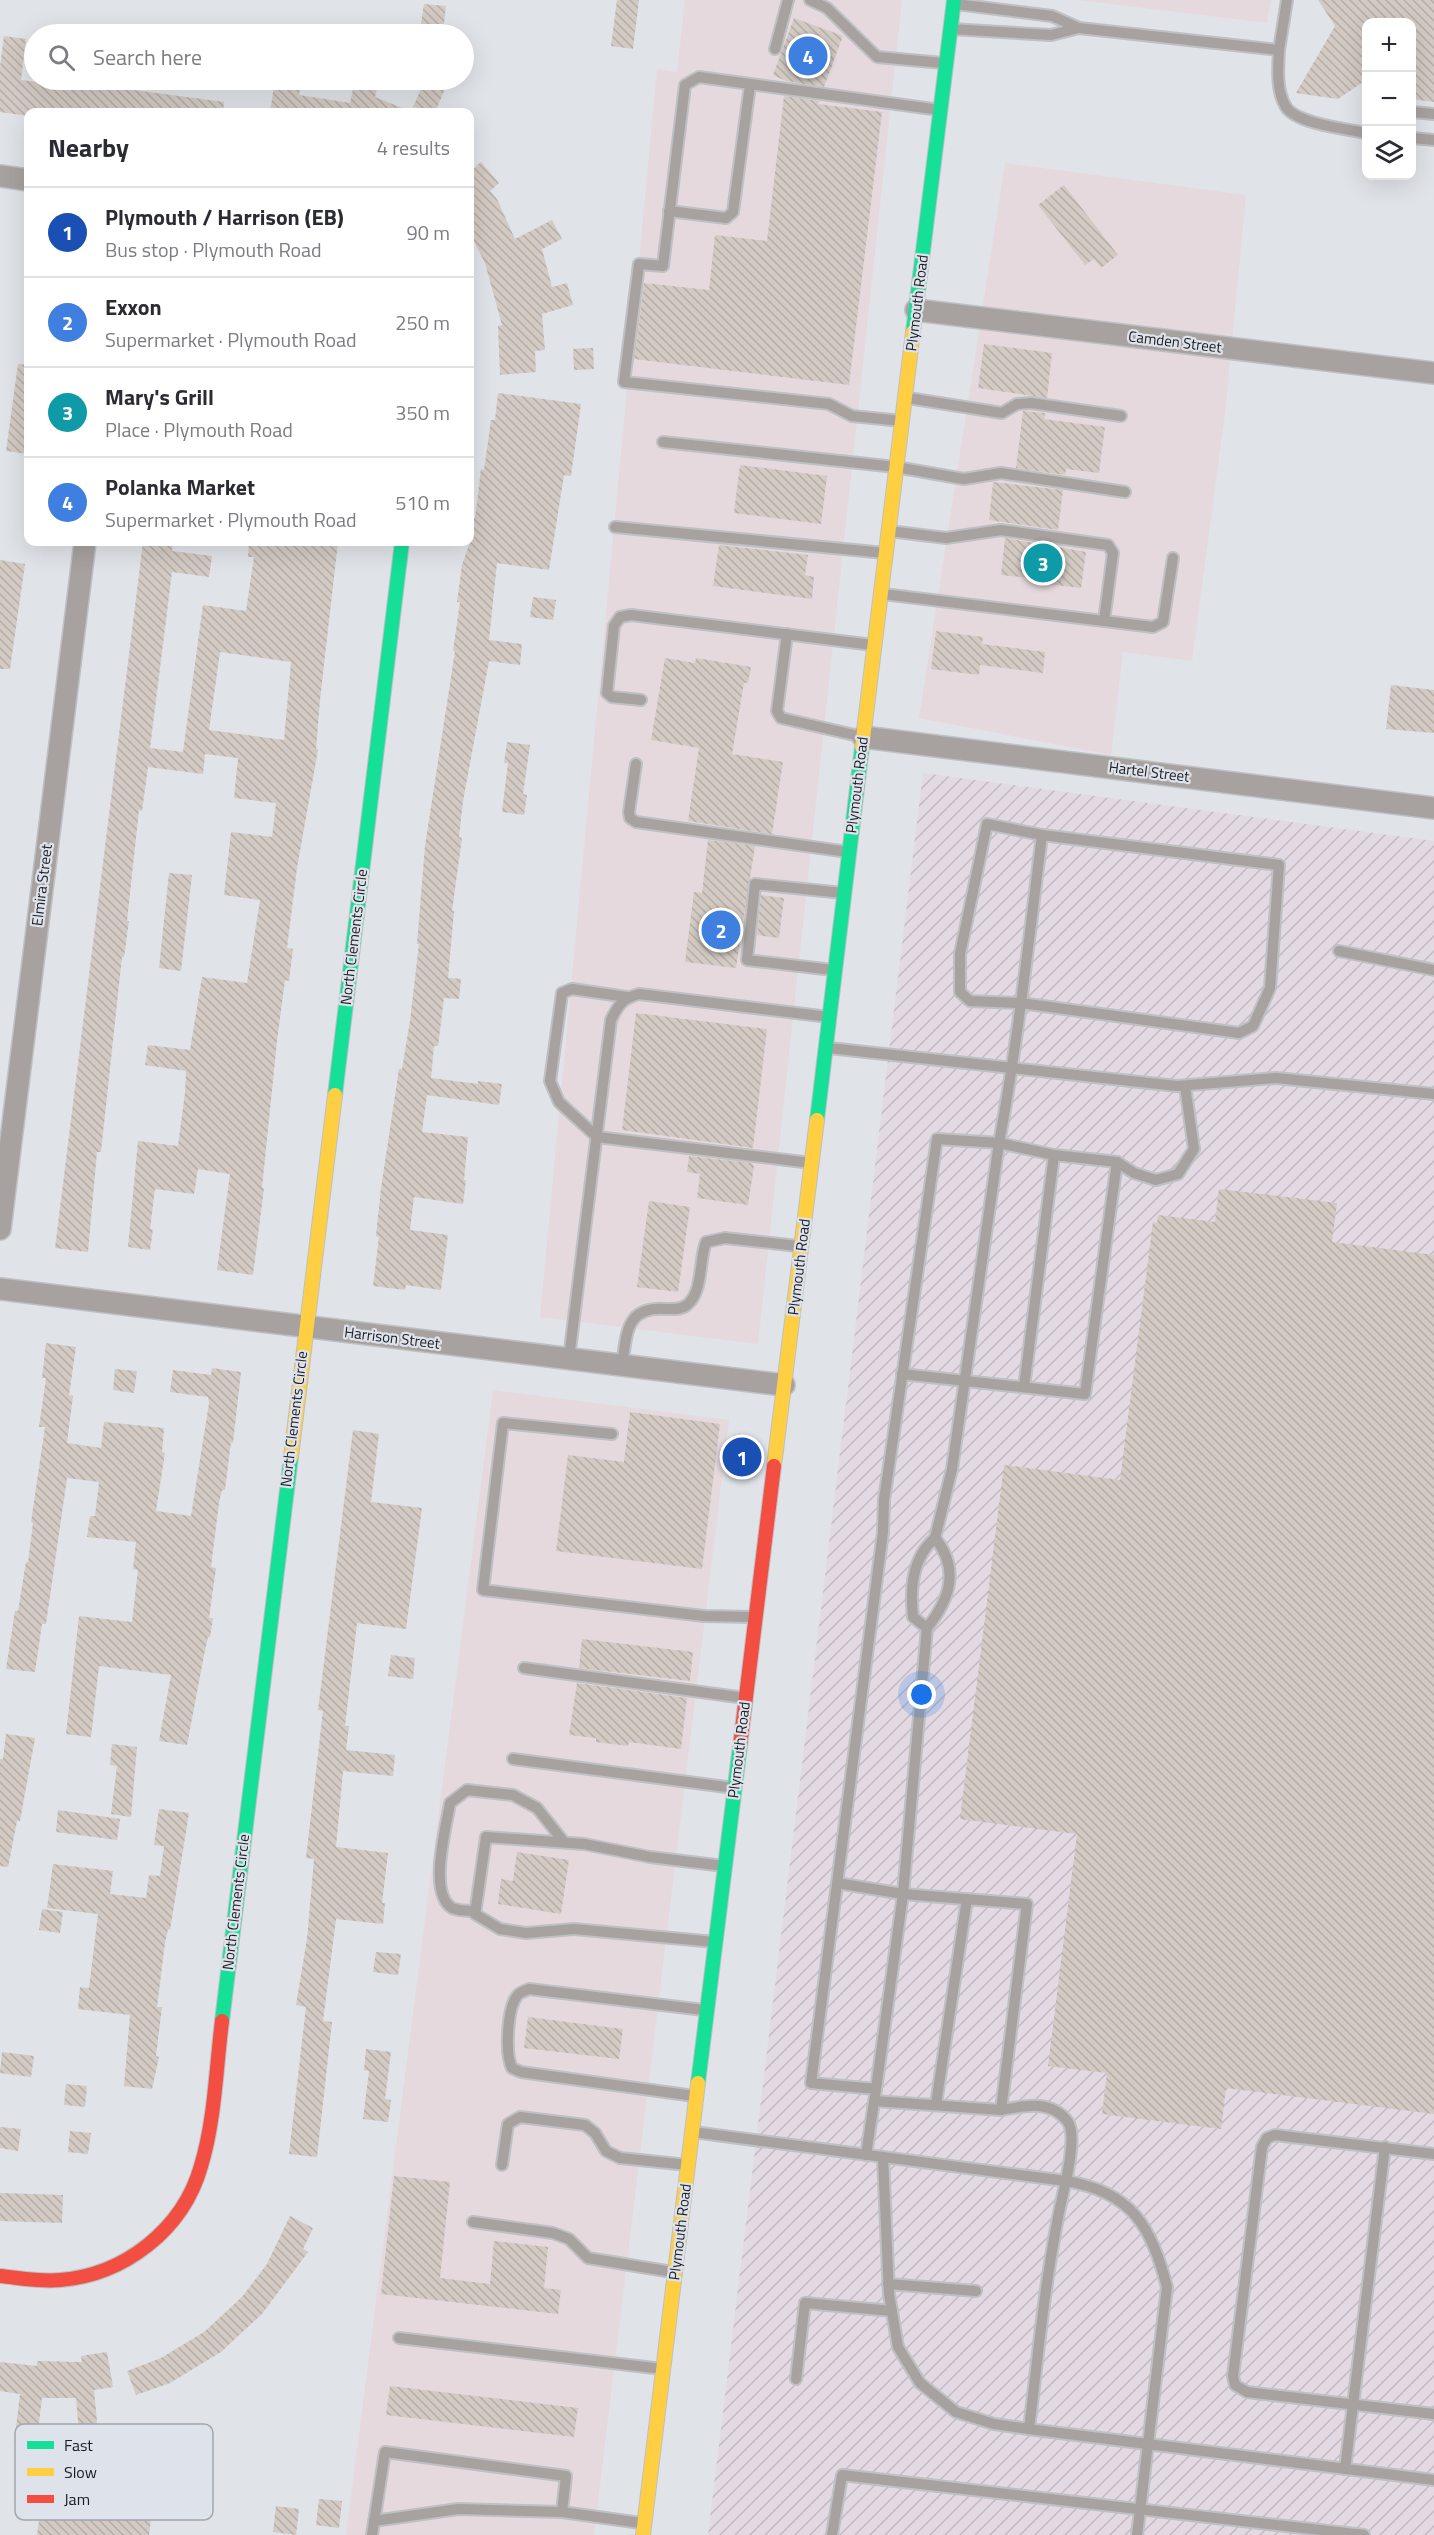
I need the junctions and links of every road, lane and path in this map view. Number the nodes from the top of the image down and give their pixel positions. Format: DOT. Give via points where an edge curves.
graph roads {
  1 [pos="788,0"];
  2 [pos="810,0"];
  3 [pos="1287,0"];
  4 [pos="954,2"];
  5 [pos="1079,28"];
  6 [pos="951,29"];
  7 [pos="774,50"];
  8 [pos="1279,50"];
  9 [pos="946,63"];
  10 [pos="750,85"];
  11 [pos="940,110"];
  12 [pos="1416,112"];
  13 [pos="1434,114"];
  14 [pos="1362,132"];
  15 [pos="1416,138"];
  16 [pos="1434,140"];
  17 [pos="0,176"];
  18 [pos="24,179"];
  19 [pos="669,211"];
  20 [pos="916,310"];
  21 [pos="1434,373"];
  22 [pos="905,398"];
  23 [pos="1121,416"];
  24 [pos="902,421"];
  25 [pos="663,442"];
  26 [pos="896,467"];
  27 [pos="1125,492"];
  28 [pos="615,527"];
  29 [pos="888,531"];
  30 [pos="85,546"];
  31 [pos="402,546"];
  32 [pos="885,553"];
  33 [pos="1173,558"];
  34 [pos="880,593"];
  35 [pos="1104,621"];
  36 [pos="788,634"];
  37 [pos="873,645"];
  38 [pos="641,700"];
  39 [pos="863,737"];
  40 [pos="636,764"];
  41 [pos="1434,808"];
  42 [pos="1042,835"];
  43 [pos="848,852"];
  44 [pos="844,893"];
  45 [pos="1339,951"];
  46 [pos="835,970"];
  47 [pos="1434,970"];
  48 [pos="627,997"];
  49 [pos="1022,1003"];
  50 [pos="829,1017"];
  51 [pos="825,1048"];
  52 [pos="1013,1068"];
  53 [pos="1185,1086"];
  54 [pos="1434,1094"];
  55 [pos="597,1137"];
  56 [pos="999,1143"];
  57 [pos="1054,1155"];
  58 [pos="1117,1162"];
  59 [pos="811,1163"];
  60 [pos="0,1229"];
  61 [pos="801,1246"];
  62 [pos="0,1289"];
  63 [pos="305,1328"];
  64 [pos="569,1358"];
  65 [pos="622,1365"];
  66 [pos="902,1374"];
  67 [pos="965,1380"];
  68 [pos="784,1385"];
  69 [pos="1024,1387"];
  70 [pos="612,1434"];
  71 [pos="934,1538"];
  72 [pos="756,1617"];
  73 [pos="927,1628"];
  74 [pos="524,1668"];
  75 [pos="746,1698"];
  76 [pos="513,1759"];
  77 [pos="735,1788"];
  78 [pos="564,1842"];
  79 [pos="725,1866"];
  80 [pos="837,1883"];
  81 [pos="903,1894"];
  82 [pos="967,1899"];
  83 [pos="475,1911"];
  84 [pos="716,1942"];
  85 [pos="707,2011"];
  86 [pos="876,2089"];
  87 [pos="697,2097"];
  88 [pos="875,2102"];
  89 [pos="936,2104"];
  90 [pos="1001,2110"];
  91 [pos="692,2132"];
  92 [pos="1385,2147"];
  93 [pos="1434,2154"];
  94 [pos="866,2155"];
  95 [pos="883,2158"];
  96 [pos="502,2165"];
  97 [pos="688,2166"];
  98 [pos="1066,2181"];
  99 [pos="473,2222"];
  100 [pos="675,2272"];
  101 [pos="0,2276"];
  102 [pos="888,2284"];
  103 [pos="976,2290"];
  104 [pos="892,2312"];
  105 [pos="399,2338"];
  106 [pos="663,2369"];
  107 [pos="796,2379"];
  108 [pos="1355,2404"];
  109 [pos="1434,2414"];
  110 [pos="1029,2429"];
  111 [pos="1150,2445"];
  112 [pos="1345,2469"];
  113 [pos="1434,2480"];
  114 [pos="1141,2511"];
  115 [pos="562,2512"];
  116 [pos="374,2521"];
  117 [pos="644,2529"];
  118 [pos="372,2535"];
  119 [pos="832,2535"];
  120 [pos="1137,2535"];
  121 [pos="1364,2535"];
  1 -- 7 [label="lane"];
  2 -- 9 [label="lane" via="827,8 877,57"];
  3 -- 8 [label="lane"];
  4 -- 5 [label="lane" via="1052,16"];
  4 -- 6 [label="main road, Plymouth Road"];
  5 -- 6 [label="lane" via="1051,35"];
  5 -- 8 [label="lane"];
  6 -- 9 [label="main road, Plymouth Road"];
  8 -- 14 [label="lane" via="1278,83 1286,107 1300,118"];
  9 -- 11 [label="main road, Plymouth Road"];
  10 -- 11 [label="lane"];
  10 -- 19 [label="lane" via="699,77 685,85"];
  10 -- 19 [label="lane" via="734,212 726,218"];
  11 -- 20 [label="main road, Plymouth Road"];
  12 -- 13 [label="lane"];
  15 -- 16 [label="lane"];
  17 -- 18 [label="street"];
  19 -- 24 [label="lane" via="663,266 639,264 624,382 830,404 852,416"];
  20 -- 21 [label="street, Camden Street"];
  20 -- 22 [label="main road, Plymouth Road"];
  22 -- 23 [label="lane" via="1002,414 1017,404 1030,403"];
  22 -- 24 [label="main road, Plymouth Road"];
  24 -- 26 [label="main road, Plymouth Road"];
  25 -- 26 [label="lane"];
  26 -- 27 [label="lane" via="964,479 1001,473"];
  26 -- 29 [label="main road, Plymouth Road"];
  28 -- 32 [label="lane"];
  29 -- 32 [label="main road, Plymouth Road"];
  29 -- 35 [label="lane" via="946,538 1001,530 1108,545 1113,554"];
  30 -- 60 [label="street, Elmira Street"];
  31 -- 63 [label="main road, North Clements Circle"];
  32 -- 34 [label="main road, Plymouth Road"];
  33 -- 35 [label="lane" via="1163,622 1153,627"];
  34 -- 35 [label="lane"];
  34 -- 37 [label="main road, Plymouth Road"];
  36 -- 37 [label="lane"];
  36 -- 38 [label="lane" via="631,615 620,617 614,626 607,693"];
  36 -- 39 [label="lane" via="777,711 781,718"];
  37 -- 39 [label="main road, Plymouth Road"];
  39 -- 41 [label="street, Hartel Street"];
  39 -- 43 [label="main road, Plymouth Road"];
  40 -- 43 [label="lane" via="629,812 636,822"];
  42 -- 49 [label="lane"];
  42 -- 49 [label="lane" via="987,824 960,954 960,992 970,1001"];
  42 -- 49 [label="lane" via="1279,865 1270,988 1253,1026 1239,1033"];
  43 -- 44 [label="main road, Plymouth Road"];
  44 -- 46 [label="main road, Plymouth Road"];
  44 -- 46 [label="lane" via="755,884 747,960"];
  45 -- 47 [label="lane"];
  46 -- 50 [label="main road, Plymouth Road"];
  48 -- 50 [label="lane" via="639,994"];
  48 -- 55 [label="lane" via="617,1006 611,1020"];
  48 -- 55 [label="lane" via="572,989 562,993 558,1006 550,1081 559,1102"];
  49 -- 52 [label="lane"];
  50 -- 51 [label="main road, Plymouth Road"];
  51 -- 52 [label="lane"];
  51 -- 59 [label="main road, Plymouth Road"];
  52 -- 53 [label="lane"];
  52 -- 56 [label="lane"];
  53 -- 54 [label="lane" via="1276,1078"];
  53 -- 58 [label="lane" via="1194,1149 1178,1174 1156,1180"];
  55 -- 59 [label="lane"];
  55 -- 64 [label="lane"];
  56 -- 57 [label="lane"];
  56 -- 66 [label="lane" via="937,1139"];
  56 -- 67 [label="lane"];
  57 -- 58 [label="lane"];
  57 -- 69 [label="lane"];
  58 -- 69 [label="lane" via="1085,1394"];
  59 -- 61 [label="main road, Plymouth Road"];
  61 -- 65 [label="lane" via="724,1238 706,1242 693,1298 687,1306 676,1309 652,1308 641,1312 628,1327"];
  61 -- 68 [label="main road, Plymouth Road"];
  62 -- 63 [label="street, Harrison Street"];
  63 -- 64 [label="street, Harrison Street"];
  63 -- 101 [label="main road, North Clements Circle" via="201,2170 191,2194 169,2227 145,2249 120,2264 78,2278"];
  64 -- 65 [label="street, Harrison Street"];
  65 -- 68 [label="street, Harrison Street"];
  66 -- 67 [label="lane"];
  66 -- 80 [label="lane"];
  67 -- 69 [label="lane"];
  67 -- 71 [label="lane" via="952,1469"];
  68 -- 72 [label="main road, Plymouth Road"];
  70 -- 72 [label="lane" via="503,1424 483,1590 704,1616"];
  71 -- 73 [label="lane" via="946,1551 951,1579 944,1608"];
  71 -- 73 [label="lane" via="922,1550 911,1596 913,1617"];
  72 -- 75 [label="main road, Plymouth Road"];
  73 -- 81 [label="lane"];
  74 -- 75 [label="lane"];
  75 -- 77 [label="main road, Plymouth Road"];
  76 -- 77 [label="lane"];
  77 -- 79 [label="main road, Plymouth Road"];
  78 -- 79 [label="lane"];
  78 -- 83 [label="lane" via="486,1837"];
  78 -- 83 [label="lane" via="537,1808 513,1795 472,1790 454,1797 438,1882 454,1910"];
  79 -- 84 [label="main road, Plymouth Road"];
  80 -- 81 [label="lane"];
  80 -- 86 [label="lane" via="811,2083"];
  81 -- 82 [label="lane"];
  81 -- 86 [label="lane"];
  82 -- 89 [label="lane"];
  82 -- 90 [label="lane" via="1027,1904"];
  83 -- 84 [label="lane" via="500,1929 526,1933 574,1929"];
  84 -- 85 [label="main road, Plymouth Road"];
  85 -- 87 [label="main road, Plymouth Road"];
  85 -- 87 [label="lane" via="529,1989 518,1994 506,2056 512,2068"];
  86 -- 88 [label="lane"];
  87 -- 91 [label="main road, Plymouth Road"];
  88 -- 89 [label="lane"];
  88 -- 94 [label="lane"];
  89 -- 90 [label="lane"];
  90 -- 98 [label="lane" via="1035,2104 1055,2111 1069,2124 1071,2145"];
  91 -- 94 [label="lane"];
  91 -- 97 [label="main road, Plymouth Road"];
  92 -- 93 [label="lane"];
  92 -- 108 [label="lane"];
  92 -- 108 [label="lane" via="1275,2135 1267,2138 1262,2146 1234,2364 1235,2385 1247,2392"];
  94 -- 95 [label="lane"];
  95 -- 98 [label="lane"];
  95 -- 102 [label="lane"];
  96 -- 97 [label="lane" via="508,2124 520,2117 585,2125 606,2151 620,2158"];
  97 -- 100 [label="main road, Plymouth Road"];
  98 -- 110 [label="lane" via="1052,2241"];
  98 -- 111 [label="lane" via="1093,2185 1116,2196 1142,2221 1158,2251 1167,2287"];
  99 -- 100 [label="lane" via="553,2233 569,2239 579,2251 595,2260"];
  100 -- 106 [label="main road, Plymouth Road"];
  102 -- 103 [label="lane"];
  102 -- 104 [label="lane"];
  104 -- 107 [label="lane" via="806,2303"];
  104 -- 110 [label="lane" via="898,2347 920,2383 956,2412 994,2424"];
  105 -- 106 [label="lane"];
  106 -- 117 [label="main road, Plymouth Road"];
  108 -- 109 [label="lane"];
  108 -- 112 [label="lane"];
  110 -- 111 [label="lane"];
  111 -- 112 [label="lane"];
  111 -- 114 [label="lane"];
  112 -- 113 [label="lane"];
  114 -- 119 [label="lane" via="842,2475"];
  114 -- 120 [label="lane"];
  114 -- 121 [label="lane"];
  115 -- 116 [label="lane" via="458,2509"];
  115 -- 116 [label="lane" via="566,2476 385,2452"];
  115 -- 117 [label="lane"];
  116 -- 118 [label="lane"];
}
